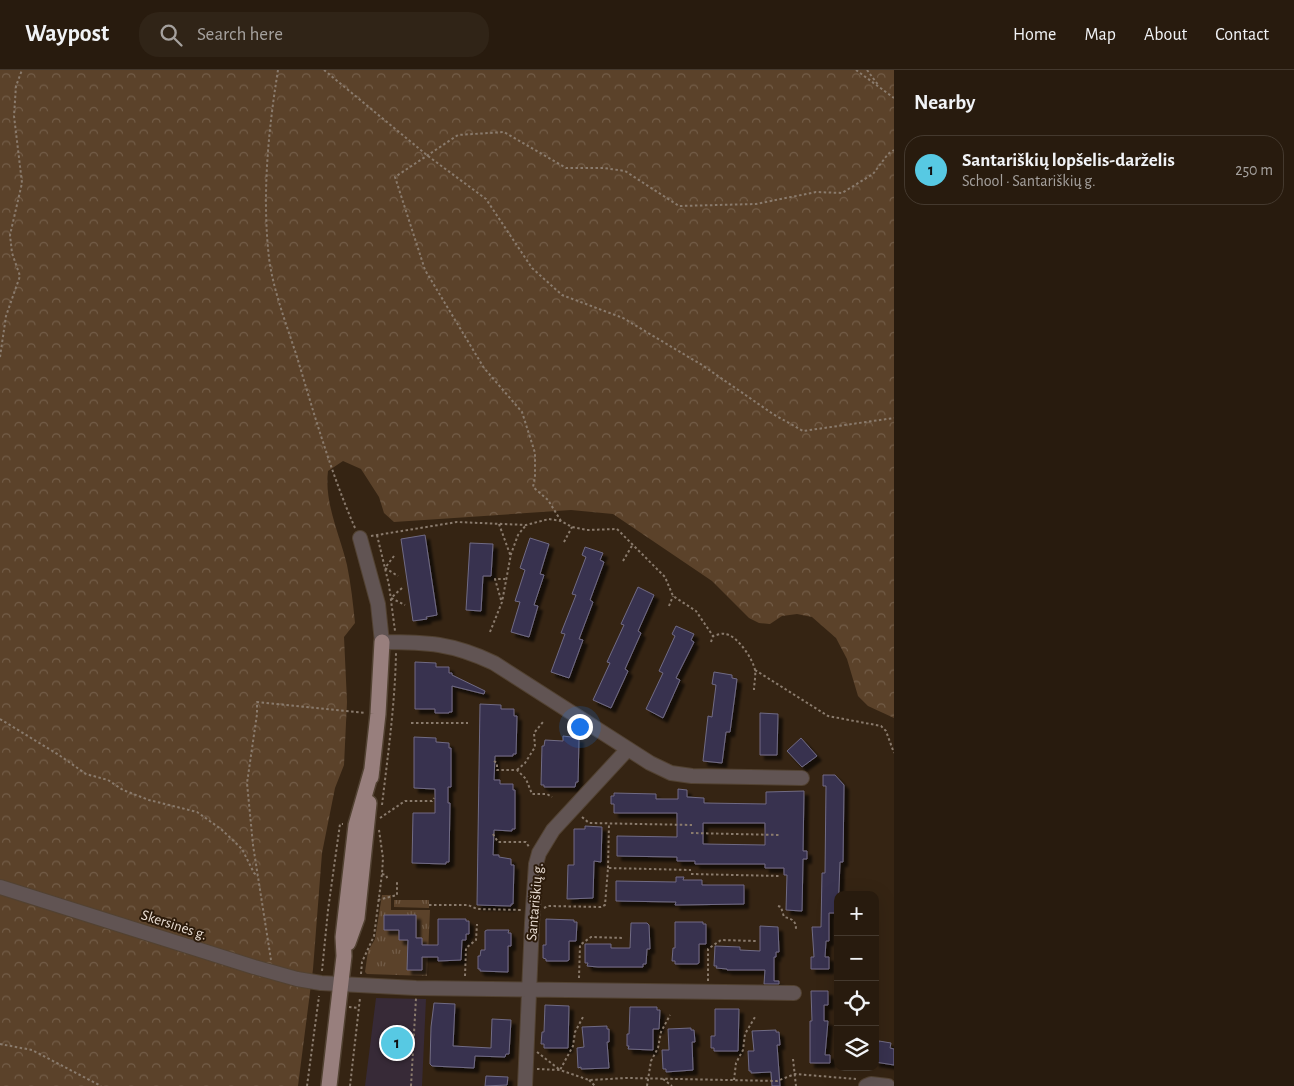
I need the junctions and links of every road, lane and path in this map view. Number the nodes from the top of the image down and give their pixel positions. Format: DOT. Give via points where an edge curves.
graph roads {
  1 [pos="22,70"];
  2 [pos="278,70"];
  3 [pos="324,70"];
  4 [pos="856,70"];
  5 [pos="867,70"];
  6 [pos="880,88"];
  7 [pos="894,98"];
  8 [pos="894,150"];
  9 [pos="428,156"];
  10 [pos="0,357"];
  11 [pos="894,418"];
  12 [pos="561,521"];
  13 [pos="499,524"];
  14 [pos="526,525"];
  15 [pos="572,527"];
  16 [pos="360,538"];
  17 [pos="564,542"];
  18 [pos="633,544"];
  19 [pos="394,556"];
  20 [pos="511,557"];
  21 [pos="623,561"];
  22 [pos="398,576"];
  23 [pos="505,579"];
  24 [pos="402,588"];
  25 [pos="674,596"];
  26 [pos="502,602"];
  27 [pos="405,605"];
  28 [pos="669,606"];
  29 [pos="490,632"];
  30 [pos="713,636"];
  31 [pos="382,642"];
  32 [pos="711,642"];
  33 [pos="755,670"];
  34 [pos="754,690"];
  35 [pos="378,714"];
  36 [pos="0,719"];
  37 [pos="543,722"];
  38 [pos="411,723"];
  39 [pos="468,723"];
  40 [pos="627,750"];
  41 [pos="894,752"];
  42 [pos="494,761"];
  43 [pos="517,770"];
  44 [pos="802,778"];
  45 [pos="552,797"];
  46 [pos="434,798"];
  47 [pos="572,809"];
  48 [pos="380,818"];
  49 [pos="609,823"];
  50 [pos="692,825"];
  51 [pos="379,827"];
  52 [pos="692,833"];
  53 [pos="493,834"];
  54 [pos="779,835"];
  55 [pos="529,847"];
  56 [pos="608,868"];
  57 [pos="691,870"];
  58 [pos="382,874"];
  59 [pos="691,874"];
  60 [pos="779,876"];
  61 [pos="258,877"];
  62 [pos="388,880"];
  63 [pos="397,880"];
  64 [pos="0,887"];
  65 [pos="378,900"];
  66 [pos="429,905"];
  67 [pos="778,906"];
  68 [pos="533,910"];
  69 [pos="477,924"];
  70 [pos="796,930"];
  71 [pos="624,938"];
  72 [pos="756,941"];
  73 [pos="272,968"];
  74 [pos="361,979"];
  75 [pos="321,983"];
  76 [pos="341,984"];
  77 [pos="416,988"];
  78 [pos="465,989"];
  79 [pos="360,990"];
  80 [pos="528,990"];
  81 [pos="578,990"];
  82 [pos="708,991"];
  83 [pos="794,993"];
  84 [pos="349,1007"];
  85 [pos="358,1008"];
  86 [pos="670,1015"];
  87 [pos="583,1017"];
  88 [pos="755,1017"];
  89 [pos="0,1044"];
  90 [pos="526,1045"];
  91 [pos="346,1057"];
  92 [pos="353,1057"];
  93 [pos="793,1059"];
  94 [pos="526,1069"];
  95 [pos="560,1070"];
  96 [pos="795,1074"];
  97 [pos="847,1077"];
  98 [pos="649,1078"];
  99 [pos="663,1078"];
  100 [pos="590,1080"];
  101 [pos="734,1080"];
  102 [pos="101,1086"];
  103 [pos="307,1086"];
  104 [pos="336,1086"];
  105 [pos="350,1086"];
  106 [pos="411,1086"];
  107 [pos="525,1086"];
  108 [pos="595,1086"];
  109 [pos="647,1086"];
  110 [pos="672,1086"];
  111 [pos="796,1086"];
  112 [pos="866,1086"];
  113 [pos="888,1086"];
  1 -- 10 [label="path" via="16,86 14,116 22,183 10,235 12,254 20,276 6,316"];
  2 -- 16 [label="path" via="267,167 270,260 315,416"];
  3 -- 9 [label="path"];
  4 -- 6 [label="path"];
  5 -- 6 [label="path"];
  6 -- 7 [label="path"];
  8 -- 9 [label="path" via="873,174 842,193 816,192 756,204 688,206 679,206 624,171 566,168 504,132 458,135"];
  9 -- 11 [label="path" via="486,199 532,268 562,295 623,318 702,365 788,423 803,431"];
  9 -- 12 [label="path" via="395,177 424,270 484,368 522,412 535,454 533,487 548,500"];
  12 -- 14 [label="path" via="549,519"];
  12 -- 15 [label="path"];
  13 -- 14 [label="path"];
  13 -- 16 [label="path" via="457,522"];
  13 -- 20 [label="path"];
  14 -- 20 [label="path" via="518,536"];
  15 -- 17 [label="path"];
  15 -- 18 [label="path" via="618,529"];
  16 -- 31 [label="street" via="378,604"];
  18 -- 21 [label="path"];
  18 -- 25 [label="path" via="665,577"];
  19 -- 22 [label="path" via="385,568"];
  20 -- 23 [label="path"];
  23 -- 26 [label="path"];
  23 -- 26 [label="path" via="495,579"];
  24 -- 27 [label="path" via="391,598"];
  25 -- 28 [label="path"];
  25 -- 30 [label="path" via="696,611"];
  26 -- 29 [label="path"];
  30 -- 32 [label="path"];
  30 -- 33 [label="path" via="732,636 751,659"];
  31 -- 35 [label="main road"];
  31 -- 40 [label="street" via="434,644 470,652 494,663"];
  33 -- 34 [label="path"];
  33 -- 41 [label="path" via="828,716 881,726"];
  35 -- 61 [label="path" via="257,702 247,783"];
  35 -- 76 [label="main road" via="372,769 356,825"];
  36 -- 61 [label="path" via="86,774 108,780 149,800 197,812 242,849"];
  37 -- 43 [label="path" via="534,733 534,747"];
  38 -- 39 [label="path"];
  40 -- 44 [label="street" via="661,769 679,774"];
  40 -- 47 [label="street, Santariškių g."];
  42 -- 43 [label="path" via="497,770"];
  43 -- 45 [label="path" via="526,779 532,794"];
  46 -- 48 [label="path" via="432,801 405,801"];
  47 -- 49 [label="path" via="589,823"];
  47 -- 68 [label="street, Santariškių g." via="539,852"];
  49 -- 50 [label="path"];
  49 -- 56 [label="path"];
  51 -- 58 [label="path"];
  52 -- 54 [label="path"];
  53 -- 55 [label="path" via="498,842 526,842"];
  56 -- 57 [label="path"];
  56 -- 68 [label="path" via="607,902 602,907 548,906"];
  58 -- 62 [label="path"];
  58 -- 65 [label="path"];
  59 -- 60 [label="path"];
  61 -- 73 [label="path"];
  63 -- 65 [label="path" via="397,895"];
  64 -- 75 [label="street, Skersinės g." via="254,967"];
  65 -- 74 [label="path" via="374,936 362,962"];
  66 -- 68 [label="path" via="462,904 477,909"];
  67 -- 70 [label="path" via="784,917 796,923"];
  68 -- 80 [label="street, Santariškių g."];
  69 -- 78 [label="path" via="476,940 466,948"];
  71 -- 81 [label="path" via="591,937 580,945"];
  72 -- 82 [label="path" via="721,940 708,949"];
  75 -- 76 [label="street, Skersinės g."];
  75 -- 103 [label="path"];
  76 -- 77 [label="street, Skersinės g."];
  76 -- 104 [label="main road"];
  77 -- 78 [label="street, Skersinės g."];
  77 -- 106 [label="path"];
  78 -- 80 [label="street, Skersinės g."];
  79 -- 85 [label="path"];
  80 -- 81 [label="street, Skersinės g."];
  80 -- 90 [label="street, Santariškių g."];
  81 -- 82 [label="street, Skersinės g."];
  82 -- 83 [label="street, Skersinės g."];
  84 -- 85 [label="path"];
  85 -- 92 [label="path"];
  86 -- 98 [label="path" via="661,1032"];
  87 -- 95 [label="path"];
  88 -- 101 [label="path" via="745,1034"];
  89 -- 102 [label="path" via="32,1050"];
  90 -- 94 [label="street, Santariškių g."];
  90 -- 95 [label="path"];
  91 -- 92 [label="path"];
  92 -- 105 [label="path"];
  93 -- 96 [label="path"];
  94 -- 95 [label="path"];
  94 -- 107 [label="street, Santariškių g."];
  95 -- 100 [label="path"];
  96 -- 97 [label="path"];
  96 -- 101 [label="path" via="777,1081"];
  96 -- 111 [label="path"];
  98 -- 99 [label="path"];
  98 -- 100 [label="path"];
  98 -- 109 [label="path"];
  99 -- 101 [label="path"];
  99 -- 110 [label="path"];
  100 -- 108 [label="path"];
  104 -- 105 [label="path"];
  112 -- 113 [label="street"];
}
